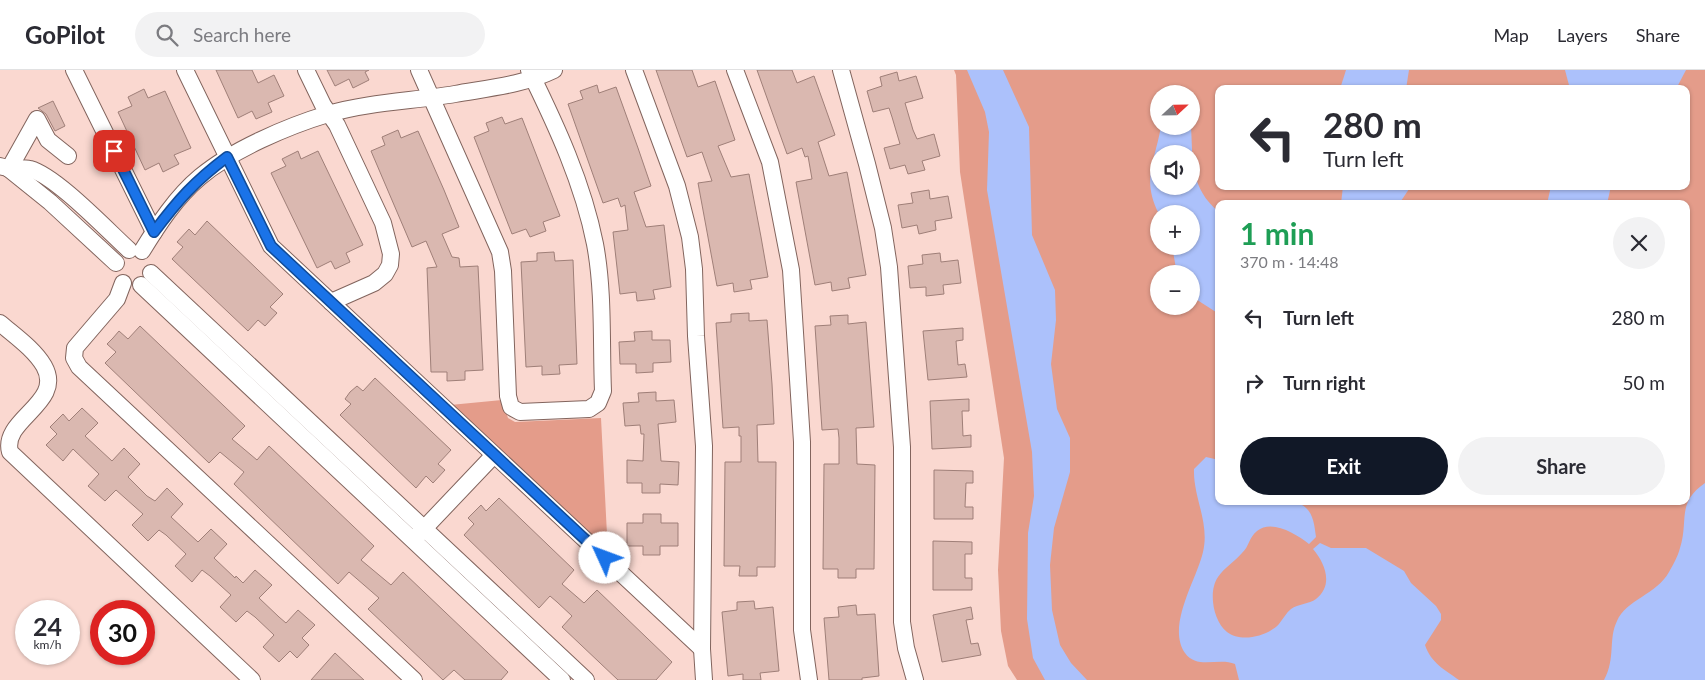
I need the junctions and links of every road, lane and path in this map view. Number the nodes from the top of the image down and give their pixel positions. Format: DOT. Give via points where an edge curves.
graph roads {
  1 [pos="74,70"];
  2 [pos="185,70"];
  3 [pos="306,70"];
  4 [pos="419,70"];
  5 [pos="554,70"];
  6 [pos="634,70"];
  7 [pos="735,70"];
  8 [pos="841,70"];
  9 [pos="531,75"];
  10 [pos="432,98"];
  11 [pos="329,114"];
  12 [pos="68,156"];
  13 [pos="227,157"];
  14 [pos="4,168"];
  15 [pos="154,232"];
  16 [pos="135,250"];
  17 [pos="116,263"];
  18 [pos="146,279"];
  19 [pos="123,283"];
  20 [pos="331,302"];
  21 [pos="0,322"];
  22 [pos="494,455"];
  23 [pos="419,535"];
  24 [pos="702,648"];
  25 [pos="252,680"];
  26 [pos="414,680"];
  27 [pos="562,680"];
  28 [pos="586,680"];
  29 [pos="704,680"];
  30 [pos="809,680"];
  31 [pos="915,680"];
  1 -- 15 [label="street"];
  2 -- 13 [label="street"];
  3 -- 11 [label="street"];
  4 -- 10 [label="street"];
  5 -- 9 [label="street"];
  6 -- 24 [label="street" via="677,186 690,237 694,269 704,455"];
  7 -- 30 [label="street" via="770,162 791,270 802,442 802,630"];
  8 -- 31 [label="street" via="876,201 889,268 902,446 902,622"];
  9 -- 10 [label="street"];
  9 -- 10 [label="street" via="564,147 595,244 603,391 598,403 589,409 520,412 511,406 500,252"];
  10 -- 11 [label="street"];
  11 -- 13 [label="street"];
  11 -- 20 [label="street" via="383,223 391,254 385,274 374,283"];
  12 -- 14 [label="street" via="48,140 37,119"];
  13 -- 15 [label="street" via="199,177"];
  13 -- 20 [label="street" via="271,246"];
  14 -- 16 [label="street" via="30,169 61,188"];
  14 -- 17 [label="street" via="50,202"];
  15 -- 16 [label="street"];
  16 -- 17 [label="street" via="120,255"];
  16 -- 18 [label="street" via="148,256 152,264"];
  17 -- 19 [label="street" via="118,278"];
  18 -- 19 [label="street" via="132,286"];
  18 -- 23 [label="street"];
  19 -- 26 [label="street" via="117,300 76,348 74,358 79,367"];
  20 -- 22 [label="street"];
  21 -- 25 [label="street" via="36,356 48,379 46,391 38,404 10,435 7,443 10,452"];
  22 -- 23 [label="street"];
  22 -- 24 [label="street"];
  23 -- 27 [label="street"];
  23 -- 28 [label="street"];
  24 -- 29 [label="street"];
}
